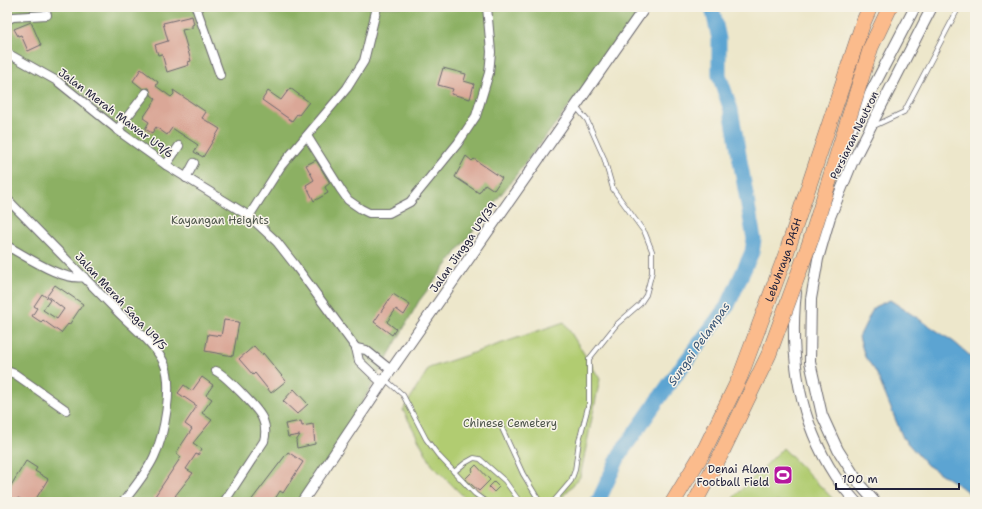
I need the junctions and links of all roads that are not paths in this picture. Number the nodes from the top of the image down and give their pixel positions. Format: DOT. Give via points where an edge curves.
graph roads {
  1 [pos="196,7"];
  2 [pos="377,7"];
  3 [pos="487,7"];
  4 [pos="645,7"];
  5 [pos="870,7"];
  6 [pos="890,7"];
  7 [pos="915,7"];
  8 [pos="932,7"];
  9 [pos="959,7"];
  10 [pos="47,15"];
  11 [pos="7,20"];
  12 [pos="7,53"];
  13 [pos="220,75"];
  14 [pos="146,93"];
  15 [pos="576,107"];
  16 [pos="872,127"];
  17 [pos="117,130"];
  18 [pos="307,136"];
  19 [pos="179,146"];
  20 [pos="194,163"];
  21 [pos="166,165"];
  22 [pos="186,178"];
  23 [pos="7,199"];
  24 [pos="249,216"];
  25 [pos="7,246"];
  26 [pos="84,277"];
  27 [pos="356,348"];
  28 [pos="391,370"];
  29 [pos="7,371"];
  30 [pos="216,371"];
  31 [pos="383,381"];
  32 [pos="66,410"];
  33 [pos="500,424"];
  34 [pos="454,472"];
  35 [pos="123,502"];
  36 [pos="224,502"];
  37 [pos="302,502"];
  38 [pos="486,502"];
  39 [pos="520,502"];
  40 [pos="540,502"];
  41 [pos="553,502"];
  42 [pos="673,502"];
  43 [pos="694,502"];
  44 [pos="856,502"];
  45 [pos="875,502"];
  1 -- 13 [label="street"];
  2 -- 18 [label="street" via="364,61 347,88"];
  3 -- 18 [label="street" via="491,52 489,73 476,116 458,143 410,202 389,213 369,213 361,209 348,200"];
  4 -- 15 [label="street, Jalan Jingga U9/39"];
  5 -- 42 [label="highway, Lebuhraya DASH" via="786,254 740,378 705,449"];
  6 -- 43 [label="highway, Lebuhraya DASH, bridge" via="871,48 810,242 769,354 721,454"];
  7 -- 44 [label="street, Persiaran Neutron" via="838,155 816,208 800,262 794,309 797,380 810,425 835,477"];
  8 -- 16 [label="street, Persiaran Neutron"];
  9 -- 16 [label="lane" via="904,112"];
  10 -- 11 [label="street" via="13,17"];
  12 -- 17 [label="street, Jalan Merah Mawar U9/6" via="57,81"];
  14 -- 17 [label="street"];
  15 -- 28 [label="street, Jalan Jingga U9/39"];
  15 -- 41 [label="lane" via="590,126 604,158 613,189 644,233 652,251 652,272 646,295 640,304 617,324 589,359 589,403 579,441 575,470 571,481"];
  16 -- 45 [label="street, Persiaran Neutron" via="852,163 830,217 818,259 811,299 810,362 822,415 831,436 861,486"];
  17 -- 21 [label="street, Jalan Merah Mawar U9/6"];
  18 -- 24 [label="street" via="281,166"];
  19 -- 21 [label="street"];
  20 -- 22 [label="street"];
  21 -- 22 [label="street, Jalan Merah Mawar U9/6"];
  22 -- 24 [label="street, Jalan Merah Mawar U9/6"];
  23 -- 26 [label="street, Jalan Merah Saga U9/5"];
  24 -- 27 [label="street, Jalan Merah Mawar U9/6" via="277,242"];
  25 -- 26 [label="street" via="64,276"];
  26 -- 35 [label="street, Jalan Merah Saga U9/5" via="156,352 164,363 168,383 167,407 154,456 145,473"];
  27 -- 28 [label="street" via="366,350"];
  27 -- 31 [label="street, Jalan Merah Mawar U9/6" via="359,361"];
  28 -- 31 [label="street, Jalan Jingga U9/39"];
  29 -- 32 [label="street" via="20,377"];
  30 -- 36 [label="street" via="226,376 263,418 266,430 264,441"];
  31 -- 34 [label="lane" via="403,395 426,440"];
  31 -- 37 [label="street, Jalan Jingga U9/39"];
  33 -- 40 [label="lane" via="523,474"];
  34 -- 38 [label="lane"];
  34 -- 39 [label="lane" via="465,462 474,458 480,459 506,481"];
}
